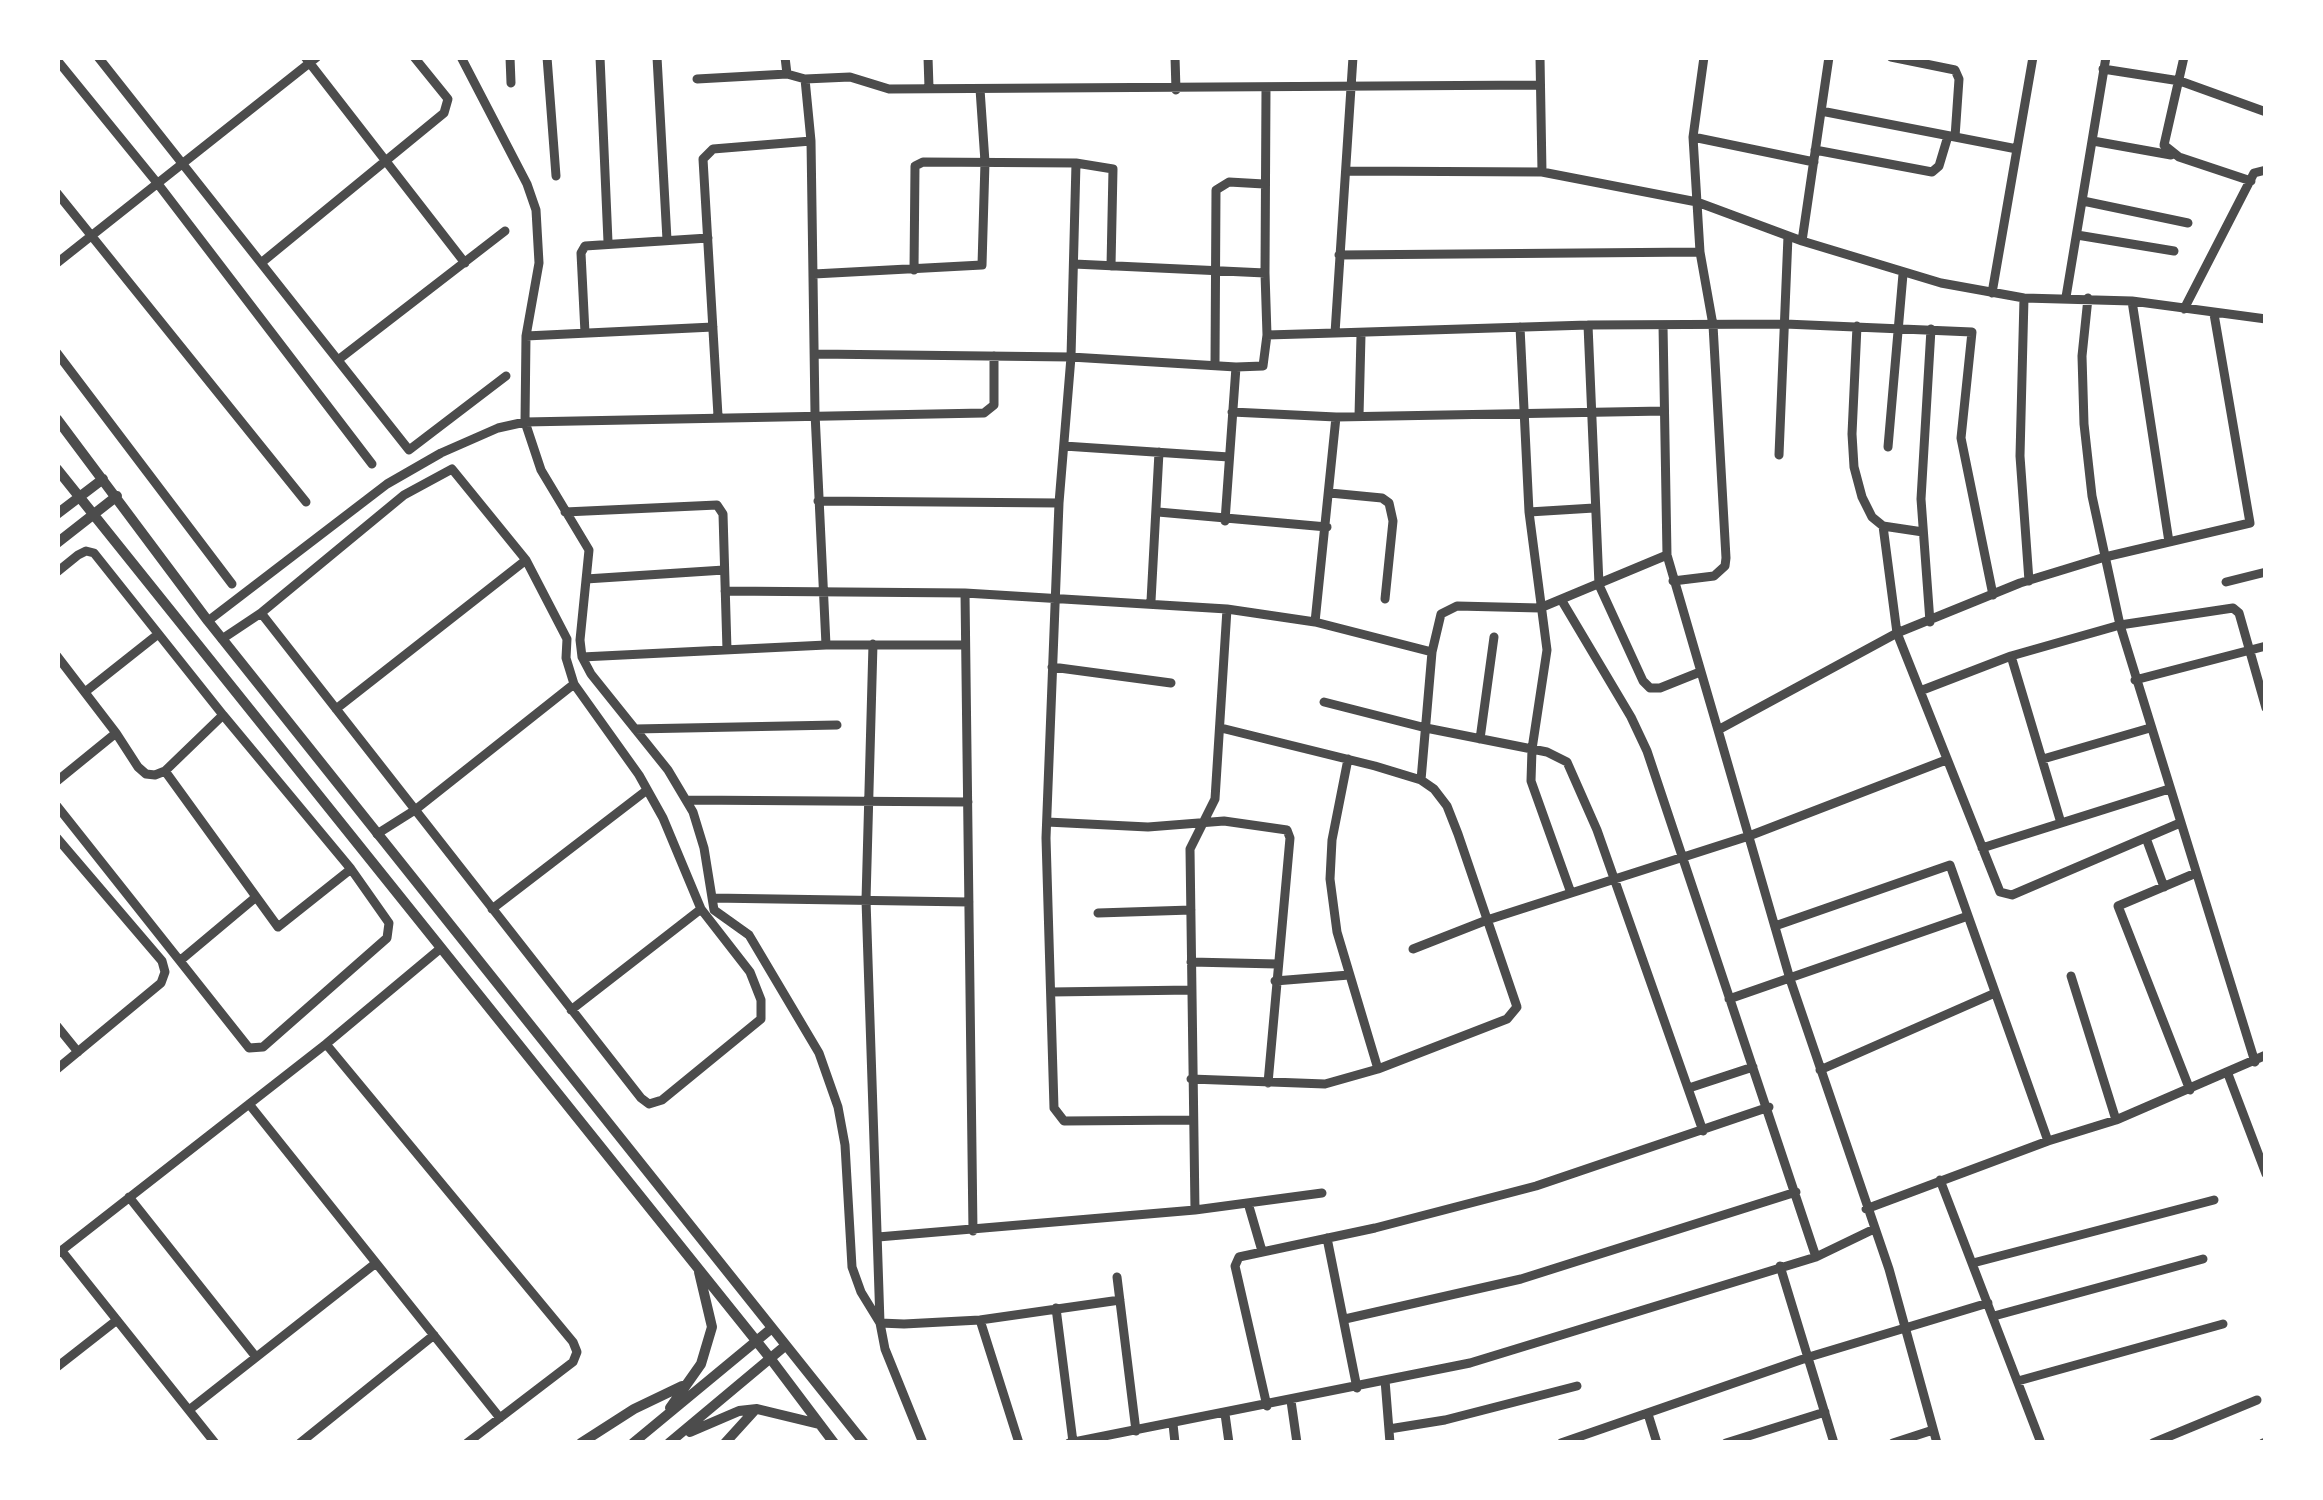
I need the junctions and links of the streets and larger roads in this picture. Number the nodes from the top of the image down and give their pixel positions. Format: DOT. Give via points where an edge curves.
graph roads {
  1 [pos="414,57"];
  2 [pos="461,57"];
  3 [pos="510,57"];
  4 [pos="547,57"];
  5 [pos="600,57"];
  6 [pos="657,57"];
  7 [pos="785,57"];
  8 [pos="928,57"];
  9 [pos="1175,57"];
  10 [pos="1353,57"];
  11 [pos="1540,57"];
  12 [pos="1704,57"];
  13 [pos="1829,57"];
  14 [pos="1891,57"];
  15 [pos="2033,57"];
  16 [pos="2184,57"];
  17 [pos="104,59"];
  18 [pos="311,59"];
  19 [pos="57,60"];
  20 [pos="2104,63"];
  21 [pos="788,74"];
  22 [pos="697,79"];
  23 [pos="806,79"];
  24 [pos="2180,81"];
  25 [pos="512,83"];
  26 [pos="1540,85"];
  27 [pos="1352,86"];
  28 [pos="929,88"];
  29 [pos="980,89"];
  30 [pos="1266,89"];
  31 [pos="1176,90"];
  32 [pos="1821,111"];
  33 [pos="2266,112"];
  34 [pos="1952,136"];
  35 [pos="1694,137"];
  36 [pos="811,141"];
  37 [pos="2093,142"];
  38 [pos="2017,149"];
  39 [pos="2174,155"];
  40 [pos="1815,156"];
  41 [pos="388,160"];
  42 [pos="985,162"];
  43 [pos="1076,164"];
  44 [pos="182,165"];
  45 [pos="2266,170"];
  46 [pos="1346,171"];
  47 [pos="1542,172"];
  48 [pos="556,176"];
  49 [pos="2251,181"];
  50 [pos="158,184"];
  51 [pos="1264,184"];
  52 [pos="57,193"];
  53 [pos="2083,201"];
  54 [pos="1697,202"];
  55 [pos="2188,223"];
  56 [pos="505,231"];
  57 [pos="2077,235"];
  58 [pos="92,236"];
  59 [pos="1788,236"];
  60 [pos="707,238"];
  61 [pos="667,240"];
  62 [pos="1802,241"];
  63 [pos="608,242"];
  64 [pos="2174,251"];
  65 [pos="1700,252"];
  66 [pos="1339,255"];
  67 [pos="57,263"];
  68 [pos="261,263"];
  69 [pos="465,263"];
  70 [pos="1074,264"];
  71 [pos="1111,266"];
  72 [pos="914,270"];
  73 [pos="1217,270"];
  74 [pos="1265,273"];
  75 [pos="814,274"];
  76 [pos="1903,274"];
  77 [pos="1992,293"];
  78 [pos="2024,298"];
  79 [pos="2066,298"];
  80 [pos="2088,298"];
  81 [pos="2132,301"];
  82 [pos="2184,309"];
  83 [pos="2214,314"];
  84 [pos="2266,320"];
  85 [pos="1785,324"];
  86 [pos="1588,325"];
  87 [pos="1663,325"];
  88 [pos="1713,325"];
  89 [pos="1857,326"];
  90 [pos="713,327"];
  91 [pos="1520,327"];
  92 [pos="1899,328"];
  93 [pos="1931,329"];
  94 [pos="585,333"];
  95 [pos="1335,333"];
  96 [pos="1267,334"];
  97 [pos="1361,335"];
  98 [pos="526,336"];
  99 [pos="57,353"];
  100 [pos="816,354"];
  101 [pos="994,356"];
  102 [pos="1071,357"];
  103 [pos="338,360"];
  104 [pos="1215,364"];
  105 [pos="1236,367"];
  106 [pos="506,376"];
  107 [pos="1664,411"];
  108 [pos="1232,412"];
  109 [pos="815,413"];
  110 [pos="1522,413"];
  111 [pos="1593,413"];
  112 [pos="718,416"];
  113 [pos="1359,416"];
  114 [pos="1336,417"];
  115 [pos="57,419"];
  116 [pos="526,422"];
  117 [pos="1064,446"];
  118 [pos="1888,447"];
  119 [pos="1159,452"];
  120 [pos="1779,455"];
  121 [pos="1229,457"];
  122 [pos="372,464"];
  123 [pos="57,469"];
  124 [pos="103,478"];
  125 [pos="1330,493"];
  126 [pos="79,496"];
  127 [pos="117,496"];
  128 [pos="818,501"];
  129 [pos="306,502"];
  130 [pos="1059,502"];
  131 [pos="1594,508"];
  132 [pos="565,512"];
  133 [pos="1158,512"];
  134 [pos="1529,512"];
  135 [pos="57,514"];
  136 [pos="93,514"];
  137 [pos="2266,520"];
  138 [pos="1225,521"];
  139 [pos="2250,524"];
  140 [pos="1883,526"];
  141 [pos="1327,527"];
  142 [pos="1923,532"];
  143 [pos="2169,542"];
  144 [pos="57,543"];
  145 [pos="1667,555"];
  146 [pos="2105,557"];
  147 [pos="526,560"];
  148 [pos="724,570"];
  149 [pos="57,572"];
  150 [pos="2266,572"];
  151 [pos="586,579"];
  152 [pos="1673,581"];
  153 [pos="2029,581"];
  154 [pos="2226,582"];
  155 [pos="232,584"];
  156 [pos="1599,585"];
  157 [pos="725,591"];
  158 [pos="824,591"];
  159 [pos="965,593"];
  160 [pos="1993,595"];
  161 [pos="1056,599"];
  162 [pos="1385,599"];
  163 [pos="1562,601"];
  164 [pos="1151,602"];
  165 [pos="1540,608"];
  166 [pos="1227,609"];
  167 [pos="261,613"];
  168 [pos="208,621"];
  169 [pos="1315,622"];
  170 [pos="1930,622"];
  171 [pos="2120,625"];
  172 [pos="1897,633"];
  173 [pos="157,635"];
  174 [pos="1494,637"];
  175 [pos="222,639"];
  176 [pos="872,644"];
  177 [pos="826,645"];
  178 [pos="965,645"];
  179 [pos="2266,646"];
  180 [pos="728,650"];
  181 [pos="2248,650"];
  182 [pos="1432,652"];
  183 [pos="57,656"];
  184 [pos="2011,656"];
  185 [pos="582,657"];
  186 [pos="1052,667"];
  187 [pos="1700,672"];
  188 [pos="2135,680"];
  189 [pos="1171,683"];
  190 [pos="574,684"];
  191 [pos="1920,691"];
  192 [pos="85,692"];
  193 [pos="1324,702"];
  194 [pos="2266,708"];
  195 [pos="336,709"];
  196 [pos="223,715"];
  197 [pos="837,725"];
  198 [pos="1221,728"];
  199 [pos="1426,728"];
  200 [pos="2150,728"];
  201 [pos="635,729"];
  202 [pos="1718,730"];
  203 [pos="116,733"];
  204 [pos="1480,739"];
  205 [pos="1532,749"];
  206 [pos="1348,759"];
  207 [pos="2043,759"];
  208 [pos="1946,760"];
  209 [pos="165,771"];
  210 [pos="1421,780"];
  211 [pos="57,781"];
  212 [pos="2169,789"];
  213 [pos="647,790"];
  214 [pos="870,799"];
  215 [pos="686,800"];
  216 [pos="968,802"];
  217 [pos="57,806"];
  218 [pos="415,810"];
  219 [pos="1204,820"];
  220 [pos="1047,822"];
  221 [pos="2061,823"];
  222 [pos="2180,823"];
  223 [pos="377,834"];
  224 [pos="1749,836"];
  225 [pos="57,838"];
  226 [pos="2146,838"];
  227 [pos="1982,848"];
  228 [pos="1681,857"];
  229 [pos="351,869"];
  230 [pos="2196,873"];
  231 [pos="1614,880"];
  232 [pos="2164,886"];
  233 [pos="1571,893"];
  234 [pos="256,897"];
  235 [pos="712,898"];
  236 [pos="866,900"];
  237 [pos="969,902"];
  238 [pos="436,907"];
  239 [pos="492,909"];
  240 [pos="701,909"];
  241 [pos="1191,910"];
  242 [pos="1097,913"];
  243 [pos="1968,916"];
  244 [pos="419,920"];
  245 [pos="1487,920"];
  246 [pos="1774,926"];
  247 [pos="441,948"];
  248 [pos="1413,949"];
  249 [pos="182,959"];
  250 [pos="1191,962"];
  251 [pos="1277,964"];
  252 [pos="1349,975"];
  253 [pos="2071,976"];
  254 [pos="1790,979"];
  255 [pos="1275,981"];
  256 [pos="1192,990"];
  257 [pos="1051,992"];
  258 [pos="1995,993"];
  259 [pos="1729,999"];
  260 [pos="571,1010"];
  261 [pos="57,1025"];
  262 [pos="326,1044"];
  263 [pos="79,1052"];
  264 [pos="2266,1055"];
  265 [pos="2255,1062"];
  266 [pos="1753,1067"];
  267 [pos="57,1069"];
  268 [pos="1378,1070"];
  269 [pos="1820,1070"];
  270 [pos="2228,1074"];
  271 [pos="1191,1079"];
  272 [pos="1268,1083"];
  273 [pos="1689,1088"];
  274 [pos="2190,1090"];
  275 [pos="249,1104"];
  276 [pos="1769,1107"];
  277 [pos="1192,1120"];
  278 [pos="2116,1120"];
  279 [pos="1703,1131"];
  280 [pos="2048,1141"];
  281 [pos="2266,1174"];
  282 [pos="1940,1180"];
  283 [pos="1322,1192"];
  284 [pos="1796,1192"];
  285 [pos="129,1197"];
  286 [pos="2214,1200"];
  287 [pos="1248,1203"];
  288 [pos="1866,1209"];
  289 [pos="1195,1210"];
  290 [pos="1874,1229"];
  291 [pos="973,1231"];
  292 [pos="878,1238"];
  293 [pos="1327,1238"];
  294 [pos="1262,1251"];
  295 [pos="59,1252"];
  296 [pos="1816,1257"];
  297 [pos="2204,1259"];
  298 [pos="376,1263"];
  299 [pos="1973,1263"];
  300 [pos="1780,1266"];
  301 [pos="698,1268"];
  302 [pos="1117,1276"];
  303 [pos="1120,1300"];
  304 [pos="1988,1303"];
  305 [pos="1056,1308"];
  306 [pos="1994,1316"];
  307 [pos="1345,1318"];
  308 [pos="117,1319"];
  309 [pos="980,1320"];
  310 [pos="880,1322"];
  311 [pos="2224,1324"];
  312 [pos="772,1328"];
  313 [pos="1906,1330"];
  314 [pos="434,1336"];
  315 [pos="756,1341"];
  316 [pos="785,1346"];
  317 [pos="1809,1357"];
  318 [pos="256,1358"];
  319 [pos="770,1358"];
  320 [pos="57,1366"];
  321 [pos="1385,1380"];
  322 [pos="2018,1381"];
  323 [pos="687,1384"];
  324 [pos="1577,1386"];
  325 [pos="1357,1388"];
  326 [pos="2257,1400"];
  327 [pos="1292,1401"];
  328 [pos="1267,1406"];
  329 [pos="757,1409"];
  330 [pos="189,1410"];
  331 [pos="1825,1412"];
  332 [pos="1225,1414"];
  333 [pos="1648,1414"];
  334 [pos="500,1418"];
  335 [pos="662,1421"];
  336 [pos="819,1424"];
  337 [pos="1173,1424"];
  338 [pos="1389,1429"];
  339 [pos="1933,1430"];
  340 [pos="1136,1431"];
  341 [pos="673,1440"];
  342 [pos="1090,1441"];
  343 [pos="215,1443"];
  344 [pos="299,1443"];
  345 [pos="467,1443"];
  346 [pos="581,1443"];
  347 [pos="633,1443"];
  348 [pos="724,1443"];
  349 [pos="834,1443"];
  350 [pos="865,1443"];
  351 [pos="922,1443"];
  352 [pos="1019,1443"];
  353 [pos="1071,1443"];
  354 [pos="1175,1443"];
  355 [pos="1229,1443"];
  356 [pos="1297,1443"];
  357 [pos="1390,1443"];
  358 [pos="1562,1443"];
  359 [pos="1657,1443"];
  360 [pos="1726,1443"];
  361 [pos="1834,1443"];
  362 [pos="1894,1443"];
  363 [pos="1937,1443"];
  364 [pos="2041,1443"];
  365 [pos="2153,1443"];
  1 -- 41 [label="street" via="448,106"];
  2 -- 98 [label="street" via="536,210 539,263"];
  3 -- 25 [label="street"];
  4 -- 48 [label="street"];
  5 -- 63 [label="street"];
  6 -- 61 [label="street"];
  7 -- 21 [label="street"];
  8 -- 28 [label="street"];
  9 -- 31 [label="street"];
  10 -- 27 [label="street"];
  11 -- 26 [label="street"];
  12 -- 35 [label="street"];
  13 -- 32 [label="street"];
  14 -- 34 [label="street" via="1955,70"];
  15 -- 38 [label="street"];
  16 -- 24 [label="street"];
  17 -- 44 [label="street"];
  18 -- 41 [label="street"];
  18 -- 44 [label="street"];
  19 -- 50 [label="street"];
  20 -- 24 [label="street"];
  20 -- 37 [label="street"];
  21 -- 22 [label="street"];
  21 -- 23 [label="street"];
  23 -- 28 [label="street"];
  23 -- 36 [label="street"];
  24 -- 33 [label="street"];
  24 -- 39 [label="street" via="2164,145"];
  26 -- 27 [label="street"];
  26 -- 47 [label="street"];
  27 -- 30 [label="street"];
  27 -- 46 [label="street"];
  28 -- 29 [label="street"];
  29 -- 31 [label="street"];
  29 -- 42 [label="street"];
  30 -- 31 [label="street"];
  30 -- 51 [label="street"];
  32 -- 34 [label="street"];
  32 -- 40 [label="street"];
  34 -- 38 [label="street"];
  34 -- 40 [label="street" via="1932,172"];
  35 -- 40 [label="street"];
  35 -- 54 [label="street"];
  36 -- 60 [label="street" via="706,152"];
  36 -- 75 [label="street"];
  37 -- 39 [label="street"];
  37 -- 53 [label="street"];
  38 -- 77 [label="street"];
  39 -- 49 [label="street"];
  40 -- 62 [label="street"];
  41 -- 68 [label="street"];
  41 -- 69 [label="street"];
  42 -- 43 [label="street"];
  42 -- 72 [label="street" via="982,265"];
  42 -- 72 [label="street" via="915,166"];
  43 -- 70 [label="street"];
  43 -- 71 [label="street" via="1113,169"];
  44 -- 50 [label="street"];
  44 -- 68 [label="street"];
  45 -- 49 [label="street"];
  46 -- 47 [label="street"];
  46 -- 66 [label="street"];
  47 -- 54 [label="street"];
  49 -- 82 [label="street"];
  50 -- 58 [label="street"];
  50 -- 122 [label="street"];
  51 -- 73 [label="street" via="1229,182 1216,190"];
  51 -- 74 [label="street"];
  52 -- 58 [label="street"];
  53 -- 55 [label="street"];
  53 -- 57 [label="street"];
  54 -- 59 [label="street"];
  54 -- 65 [label="street"];
  56 -- 69 [label="street"];
  57 -- 64 [label="street"];
  57 -- 79 [label="street"];
  58 -- 67 [label="street"];
  58 -- 129 [label="street"];
  59 -- 62 [label="street"];
  59 -- 85 [label="street"];
  60 -- 61 [label="street"];
  60 -- 90 [label="street"];
  61 -- 63 [label="street"];
  62 -- 76 [label="street"];
  63 -- 94 [label="street" via="581,253"];
  65 -- 66 [label="street"];
  65 -- 88 [label="street"];
  66 -- 95 [label="street"];
  68 -- 103 [label="street"];
  69 -- 103 [label="street"];
  70 -- 71 [label="street"];
  70 -- 102 [label="street"];
  71 -- 73 [label="street"];
  72 -- 75 [label="street"];
  73 -- 74 [label="street"];
  73 -- 104 [label="street"];
  74 -- 96 [label="street"];
  75 -- 100 [label="street"];
  76 -- 77 [label="street"];
  76 -- 92 [label="street"];
  77 -- 78 [label="street"];
  78 -- 79 [label="street"];
  78 -- 153 [label="street" via="2020,456"];
  79 -- 80 [label="street"];
  80 -- 81 [label="street"];
  80 -- 146 [label="street" via="2084,424"];
  81 -- 82 [label="street"];
  81 -- 143 [label="street"];
  82 -- 83 [label="street"];
  83 -- 84 [label="street"];
  83 -- 139 [label="street"];
  85 -- 88 [label="street"];
  85 -- 89 [label="street"];
  85 -- 120 [label="street"];
  86 -- 87 [label="street"];
  86 -- 91 [label="street"];
  86 -- 111 [label="street"];
  87 -- 88 [label="street"];
  87 -- 107 [label="street"];
  88 -- 152 [label="street" via="1725,566 1714,576"];
  89 -- 92 [label="street"];
  89 -- 140 [label="street" via="1854,467"];
  90 -- 94 [label="street"];
  90 -- 112 [label="street"];
  91 -- 97 [label="street"];
  91 -- 110 [label="street"];
  92 -- 93 [label="street"];
  92 -- 118 [label="street"];
  93 -- 142 [label="street"];
  93 -- 160 [label="street" via="1972,332 1960,438"];
  94 -- 98 [label="street"];
  95 -- 96 [label="street"];
  95 -- 97 [label="street"];
  96 -- 105 [label="street" via="1263,366"];
  97 -- 113 [label="street"];
  98 -- 116 [label="street"];
  99 -- 155 [label="street"];
  100 -- 101 [label="street"];
  100 -- 109 [label="street"];
  101 -- 102 [label="street"];
  101 -- 109 [label="street" via="994,405 983,413"];
  102 -- 104 [label="street"];
  102 -- 117 [label="street"];
  103 -- 106 [label="street" via="409,450"];
  104 -- 105 [label="street"];
  105 -- 108 [label="street"];
  107 -- 111 [label="street"];
  107 -- 145 [label="street"];
  108 -- 114 [label="street"];
  108 -- 121 [label="street"];
  109 -- 112 [label="street"];
  109 -- 128 [label="street"];
  110 -- 111 [label="street"];
  110 -- 113 [label="street"];
  110 -- 134 [label="street"];
  111 -- 131 [label="street"];
  112 -- 116 [label="street"];
  113 -- 114 [label="street"];
  114 -- 125 [label="street"];
  115 -- 124 [label="street"];
  116 -- 132 [label="street"];
  116 -- 168 [label="street" via="441,453 387,484"];
  117 -- 119 [label="street"];
  117 -- 130 [label="street"];
  119 -- 121 [label="street"];
  119 -- 133 [label="street"];
  121 -- 138 [label="street"];
  123 -- 126 [label="street"];
  124 -- 126 [label="street"];
  124 -- 127 [label="street"];
  125 -- 141 [label="street"];
  125 -- 162 [label="street" via="1389,503"];
  126 -- 135 [label="street"];
  126 -- 136 [label="street"];
  127 -- 136 [label="street"];
  127 -- 168 [label="street"];
  128 -- 130 [label="street"];
  128 -- 158 [label="street"];
  130 -- 161 [label="street"];
  131 -- 134 [label="street"];
  131 -- 156 [label="street"];
  132 -- 148 [label="street" via="717,505"];
  132 -- 151 [label="street" via="589,550"];
  133 -- 138 [label="street"];
  133 -- 164 [label="street"];
  134 -- 165 [label="street"];
  136 -- 144 [label="street"];
  136 -- 244 [label="street"];
  137 -- 139 [label="street"];
  138 -- 141 [label="street"];
  139 -- 143 [label="street"];
  140 -- 142 [label="street"];
  140 -- 172 [label="street"];
  141 -- 169 [label="street"];
  142 -- 170 [label="street"];
  143 -- 146 [label="street"];
  145 -- 152 [label="street"];
  145 -- 156 [label="street"];
  146 -- 153 [label="street"];
  146 -- 171 [label="street"];
  147 -- 167 [label="street" via="452,470 404,495"];
  147 -- 190 [label="street" via="567,639"];
  147 -- 195 [label="street"];
  148 -- 151 [label="street"];
  148 -- 157 [label="street"];
  149 -- 173 [label="street" via="94,553"];
  150 -- 154 [label="street"];
  151 -- 185 [label="street"];
  152 -- 187 [label="street"];
  153 -- 160 [label="street"];
  156 -- 163 [label="street"];
  156 -- 187 [label="street" via="1650,688"];
  157 -- 158 [label="street"];
  157 -- 180 [label="street"];
  158 -- 159 [label="street"];
  158 -- 177 [label="street"];
  159 -- 161 [label="street"];
  159 -- 178 [label="street"];
  160 -- 170 [label="street"];
  161 -- 164 [label="street"];
  161 -- 186 [label="street"];
  163 -- 165 [label="street"];
  163 -- 228 [label="street" via="1647,751"];
  164 -- 166 [label="street"];
  165 -- 182 [label="street" via="1447,608"];
  165 -- 205 [label="street" via="1547,650"];
  166 -- 169 [label="street"];
  166 -- 198 [label="street"];
  167 -- 175 [label="street"];
  167 -- 195 [label="street"];
  168 -- 175 [label="street"];
  169 -- 182 [label="street"];
  170 -- 172 [label="street"];
  171 -- 181 [label="street" via="2233,608"];
  171 -- 184 [label="street"];
  171 -- 188 [label="street"];
  172 -- 191 [label="street"];
  172 -- 202 [label="street"];
  173 -- 192 [label="street"];
  173 -- 196 [label="street"];
  174 -- 204 [label="street"];
  175 -- 223 [label="street"];
  176 -- 177 [label="street"];
  176 -- 178 [label="street"];
  176 -- 214 [label="street"];
  177 -- 180 [label="street"];
  178 -- 216 [label="street"];
  179 -- 181 [label="street"];
  180 -- 185 [label="street"];
  181 -- 188 [label="street"];
  181 -- 194 [label="street"];
  182 -- 199 [label="street"];
  183 -- 192 [label="street"];
  184 -- 191 [label="street"];
  184 -- 207 [label="street"];
  185 -- 201 [label="street"];
  186 -- 189 [label="street"];
  186 -- 220 [label="street"];
  187 -- 202 [label="street"];
  188 -- 200 [label="street"];
  190 -- 213 [label="street"];
  190 -- 218 [label="street"];
  191 -- 208 [label="street"];
  192 -- 203 [label="street"];
  193 -- 199 [label="street"];
  195 -- 218 [label="street"];
  196 -- 209 [label="street"];
  196 -- 229 [label="street"];
  197 -- 201 [label="street"];
  198 -- 206 [label="street"];
  198 -- 219 [label="street" via="1215,799"];
  199 -- 204 [label="street"];
  199 -- 210 [label="street"];
  200 -- 207 [label="street"];
  200 -- 212 [label="street"];
  201 -- 215 [label="street"];
  202 -- 224 [label="street"];
  203 -- 209 [label="street" via="146,774"];
  203 -- 211 [label="street"];
  204 -- 205 [label="street"];
  205 -- 231 [label="street" via="1567,762"];
  205 -- 233 [label="street" via="1537,806"];
  206 -- 210 [label="street"];
  206 -- 252 [label="street" via="1330,879"];
  207 -- 221 [label="street"];
  208 -- 224 [label="street"];
  208 -- 227 [label="street"];
  209 -- 234 [label="street"];
  210 -- 245 [label="street" via="1447,806"];
  212 -- 221 [label="street"];
  212 -- 222 [label="street"];
  213 -- 239 [label="street"];
  213 -- 240 [label="street"];
  214 -- 215 [label="street"];
  214 -- 216 [label="street"];
  214 -- 236 [label="street"];
  215 -- 235 [label="street"];
  216 -- 237 [label="street"];
  217 -- 249 [label="street"];
  218 -- 223 [label="street"];
  218 -- 239 [label="street"];
  219 -- 220 [label="street" via="1148,827"];
  219 -- 241 [label="street" via="1190,849"];
  219 -- 251 [label="street" via="1287,830"];
  220 -- 257 [label="street"];
  221 -- 227 [label="street"];
  222 -- 226 [label="street"];
  222 -- 230 [label="street"];
  223 -- 238 [label="street"];
  224 -- 228 [label="street"];
  224 -- 246 [label="street"];
  225 -- 263 [label="street" via="165,972"];
  226 -- 227 [label="street" via="2005,896"];
  226 -- 232 [label="street"];
  228 -- 231 [label="street"];
  228 -- 259 [label="street"];
  229 -- 234 [label="street" via="278,927"];
  229 -- 249 [label="street" via="389,923 387,938 263,1047 249,1048"];
  230 -- 232 [label="street"];
  230 -- 265 [label="street"];
  231 -- 233 [label="street"];
  231 -- 273 [label="street"];
  232 -- 274 [label="street" via="2118,906"];
  233 -- 245 [label="street"];
  234 -- 249 [label="street"];
  235 -- 236 [label="street"];
  235 -- 310 [label="street" via="720,918 749,934 819,1053 845,1145 853,1267"];
  236 -- 237 [label="street"];
  236 -- 292 [label="street"];
  237 -- 291 [label="street"];
  238 -- 244 [label="street"];
  238 -- 312 [label="street"];
  239 -- 260 [label="street"];
  240 -- 260 [label="street"];
  240 -- 260 [label="street" via="750,973 761,1018 662,1100 641,1099"];
  241 -- 242 [label="street"];
  241 -- 250 [label="street"];
  243 -- 246 [label="street" via="1950,865"];
  243 -- 254 [label="street"];
  243 -- 258 [label="street"];
  244 -- 247 [label="street"];
  245 -- 248 [label="street"];
  245 -- 268 [label="street" via="1514,1015"];
  246 -- 254 [label="street"];
  247 -- 262 [label="street"];
  247 -- 301 [label="street"];
  250 -- 251 [label="street"];
  250 -- 256 [label="street"];
  251 -- 255 [label="street"];
  252 -- 255 [label="street"];
  252 -- 268 [label="street"];
  253 -- 278 [label="street"];
  254 -- 259 [label="street"];
  254 -- 269 [label="street"];
  255 -- 272 [label="street"];
  256 -- 257 [label="street"];
  256 -- 271 [label="street"];
  257 -- 277 [label="street" via="1058,1116"];
  258 -- 269 [label="street"];
  258 -- 280 [label="street"];
  259 -- 266 [label="street"];
  261 -- 263 [label="street"];
  262 -- 275 [label="street"];
  262 -- 334 [label="street" via="573,1342 573,1362"];
  263 -- 267 [label="street"];
  264 -- 265 [label="street"];
  265 -- 270 [label="street"];
  266 -- 273 [label="street"];
  266 -- 276 [label="street"];
  268 -- 272 [label="street" via="1325,1084"];
  269 -- 288 [label="street"];
  270 -- 274 [label="street"];
  270 -- 281 [label="street"];
  271 -- 272 [label="street"];
  271 -- 277 [label="street"];
  273 -- 279 [label="street"];
  274 -- 278 [label="street"];
  275 -- 285 [label="street"];
  275 -- 298 [label="street"];
  276 -- 279 [label="street"];
  276 -- 284 [label="street"];
  277 -- 289 [label="street"];
  278 -- 280 [label="street"];
  279 -- 293 [label="street" via="1536,1186"];
  280 -- 282 [label="street"];
  282 -- 288 [label="street"];
  282 -- 299 [label="street"];
  283 -- 287 [label="street"];
  284 -- 296 [label="street"];
  284 -- 307 [label="street" via="1521,1279"];
  285 -- 295 [label="street"];
  285 -- 318 [label="street"];
  286 -- 299 [label="street"];
  287 -- 289 [label="street"];
  287 -- 294 [label="street"];
  288 -- 290 [label="street"];
  289 -- 291 [label="street"];
  290 -- 296 [label="street"];
  290 -- 313 [label="street"];
  291 -- 292 [label="street"];
  292 -- 310 [label="street"];
  293 -- 294 [label="street"];
  293 -- 307 [label="street"];
  294 -- 328 [label="street" via="1235,1266"];
  295 -- 308 [label="street"];
  296 -- 300 [label="street"];
  297 -- 306 [label="street"];
  298 -- 314 [label="street"];
  298 -- 318 [label="street"];
  299 -- 304 [label="street"];
  300 -- 317 [label="street"];
  300 -- 321 [label="street" via="1470,1363"];
  301 -- 315 [label="street"];
  301 -- 323 [label="street" via="712,1327"];
  302 -- 303 [label="street"];
  303 -- 305 [label="street"];
  303 -- 340 [label="street"];
  304 -- 306 [label="street"];
  304 -- 313 [label="street"];
  305 -- 309 [label="street"];
  305 -- 353 [label="street"];
  306 -- 322 [label="street"];
  307 -- 325 [label="street"];
  308 -- 320 [label="street"];
  308 -- 330 [label="street"];
  309 -- 310 [label="street"];
  309 -- 352 [label="street"];
  310 -- 351 [label="street"];
  311 -- 322 [label="street"];
  312 -- 315 [label="street"];
  312 -- 316 [label="street"];
  313 -- 317 [label="street"];
  313 -- 339 [label="street"];
  314 -- 334 [label="street"];
  314 -- 344 [label="street"];
  315 -- 319 [label="street"];
  315 -- 335 [label="street"];
  316 -- 319 [label="street"];
  316 -- 350 [label="street"];
  317 -- 331 [label="street"];
  317 -- 333 [label="street"];
  318 -- 330 [label="street"];
  319 -- 336 [label="street"];
  319 -- 341 [label="street"];
  321 -- 325 [label="street"];
  321 -- 338 [label="street"];
  322 -- 364 [label="street"];
  323 -- 335 [label="street"];
  323 -- 346 [label="street"];
  324 -- 338 [label="street"];
  325 -- 327 [label="street"];
  326 -- 365 [label="street"];
  327 -- 328 [label="street"];
  327 -- 356 [label="street"];
  328 -- 332 [label="street"];
  329 -- 336 [label="street"];
  329 -- 341 [label="street"];
  329 -- 348 [label="street"];
  330 -- 343 [label="street"];
  331 -- 360 [label="street"];
  331 -- 361 [label="street"];
  332 -- 337 [label="street"];
  332 -- 355 [label="street"];
  333 -- 358 [label="street"];
  333 -- 359 [label="street"];
  334 -- 345 [label="street"];
  335 -- 347 [label="street"];
  336 -- 349 [label="street"];
  337 -- 340 [label="street"];
  337 -- 354 [label="street"];
  338 -- 357 [label="street"];
  339 -- 362 [label="street"];
  339 -- 363 [label="street"];
  340 -- 342 [label="street"];
  342 -- 353 [label="street"];
}
